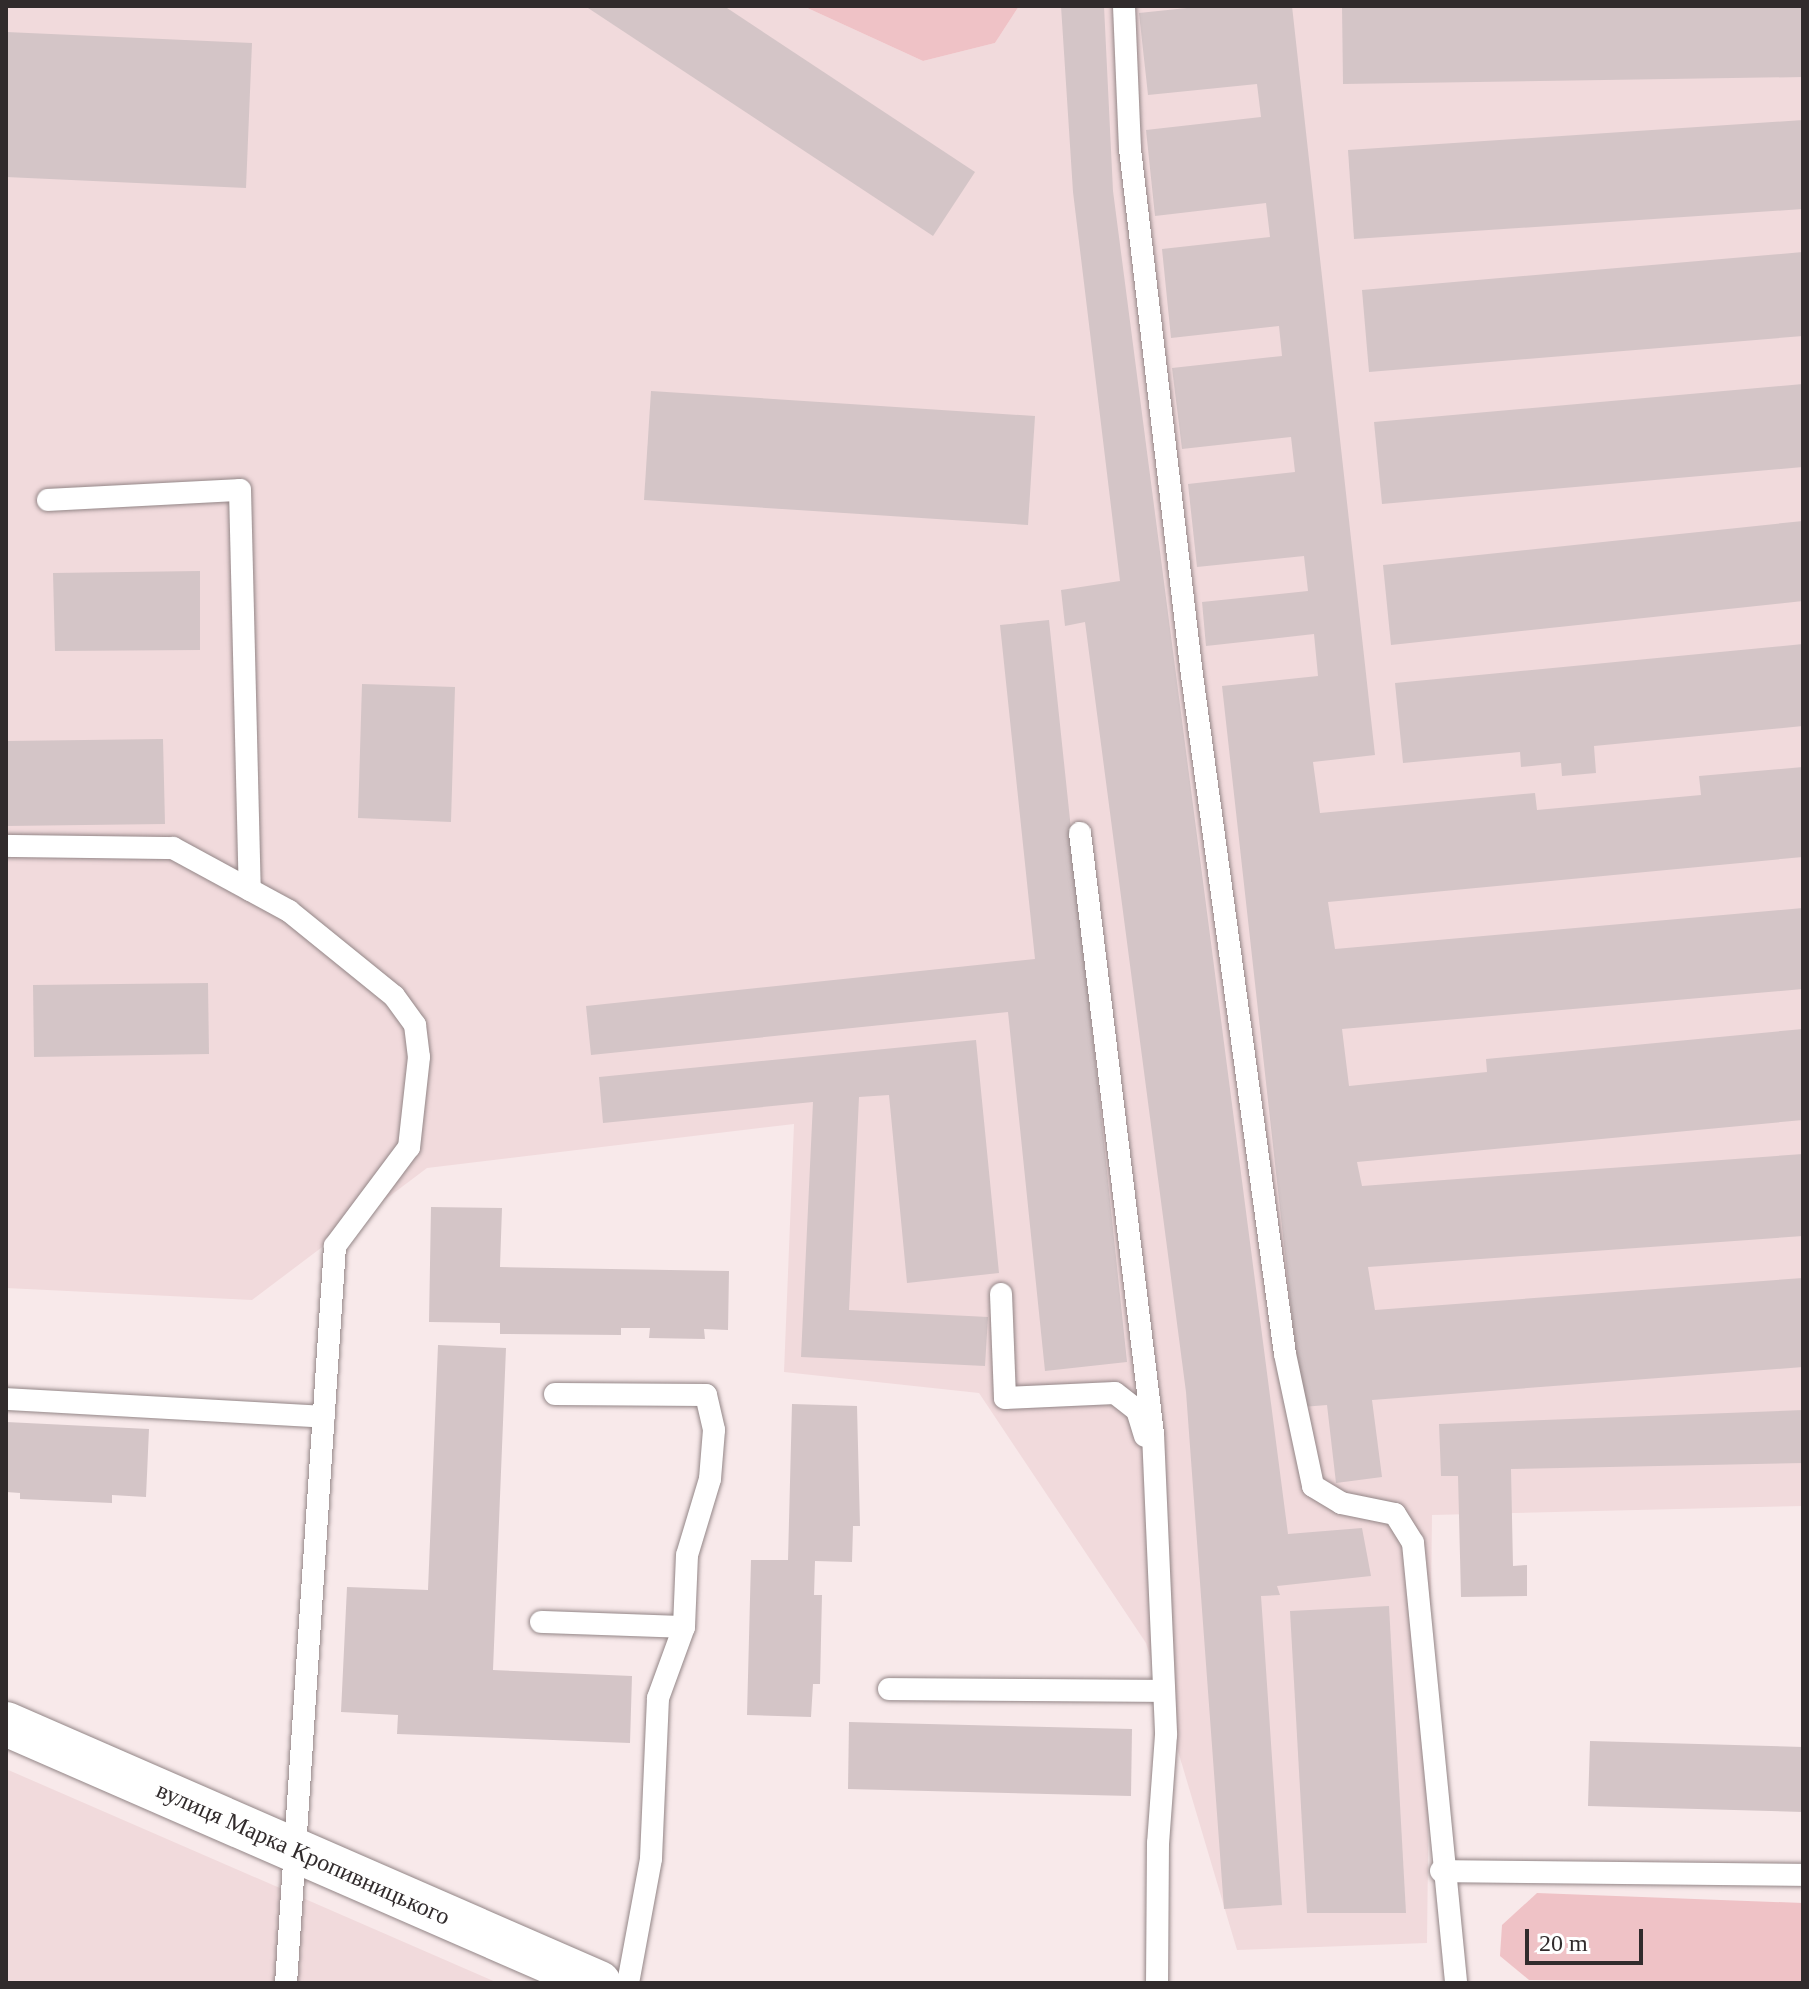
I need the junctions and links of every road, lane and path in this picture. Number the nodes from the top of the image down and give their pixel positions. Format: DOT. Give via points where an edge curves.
graph roads {
  1 [pos="1124,6"];
  2 [pos="48,500"];
  3 [pos="1080,833"];
  4 [pos="6,846"];
  5 [pos="250,890"];
  6 [pos="1001,1294"];
  7 [pos="555,1394"];
  8 [pos="6,1399"];
  9 [pos="323,1417"];
  10 [pos="1154,1463"];
  11 [pos="541,1622"];
  12 [pos="684,1627"];
  13 [pos="889,1689"];
  14 [pos="1164,1691"];
  15 [pos="6,1724"];
  16 [pos="295,1851"];
  17 [pos="1441,1871"];
  18 [pos="1803,1875"];
  19 [pos="286,1983"];
  20 [pos="599,1983"];
  21 [pos="628,1983"];
  22 [pos="1157,1983"];
  23 [pos="1456,1983"];
  1 -- 17 [label="lane" via="1130,149 1192,675 1285,1354 1313,1486 1341,1503 1395,1514 1413,1543"];
  2 -- 5 [label="lane" via="240,490"];
  3 -- 10 [label="lane"];
  4 -- 5 [label="lane" via="173,848"];
  5 -- 9 [label="lane" via="289,911 394,996 415,1025 418,1047 409,1147 335,1246"];
  6 -- 10 [label="lane" via="1005,1398 1115,1393 1137,1410"];
  7 -- 12 [label="lane" via="706,1395 714,1430 710,1479 687,1555"];
  8 -- 9 [label="lane"];
  9 -- 16 [label="lane"];
  10 -- 14 [label="lane"];
  11 -- 12 [label="lane"];
  12 -- 21 [label="lane" via="658,1698 651,1859"];
  13 -- 14 [label="lane"];
  14 -- 22 [label="lane"];
  15 -- 16 [label="street, вулиця Марка Кропивницького"];
  16 -- 19 [label="lane"];
  16 -- 20 [label="street, вулиця Марка Кропивницького"];
  17 -- 18 [label="lane"];
  17 -- 23 [label="lane"];
}
